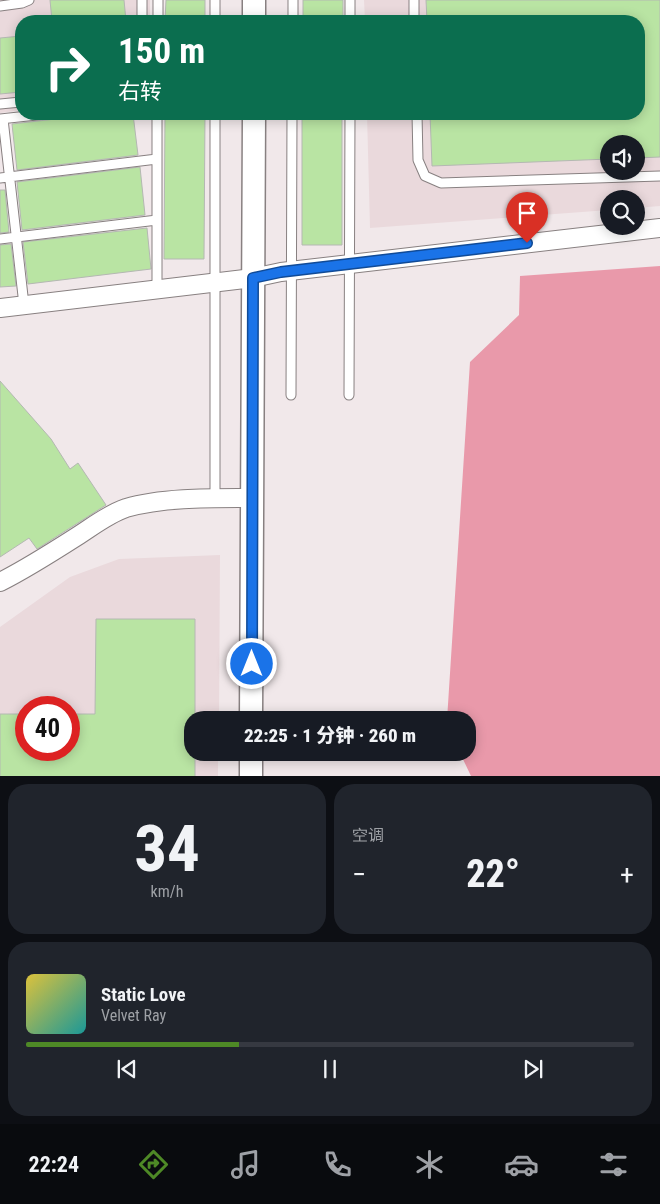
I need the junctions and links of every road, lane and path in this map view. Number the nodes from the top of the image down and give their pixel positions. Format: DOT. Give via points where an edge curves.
graph roads {
  1 [pos="29,0"];
  2 [pos="142,0"];
  3 [pos="158,0"];
  4 [pos="215,0"];
  5 [pos="254,0"];
  6 [pos="293,0"];
  7 [pos="350,0"];
  8 [pos="414,0"];
  9 [pos="0,6"];
  10 [pos="142,15"];
  11 [pos="158,15"];
  12 [pos="215,15"];
  13 [pos="254,15"];
  14 [pos="293,15"];
  15 [pos="350,15"];
  16 [pos="414,15"];
  17 [pos="15,103"];
  18 [pos="0,104"];
  19 [pos="15,117"];
  20 [pos="1,119"];
  21 [pos="158,120"];
  22 [pos="215,120"];
  23 [pos="254,120"];
  24 [pos="292,120"];
  25 [pos="350,120"];
  26 [pos="417,120"];
  27 [pos="157,159"];
  28 [pos="660,176"];
  29 [pos="10,177"];
  30 [pos="0,178"];
  31 [pos="157,220"];
  32 [pos="660,228"];
  33 [pos="17,237"];
  34 [pos="0,239"];
  35 [pos="253,278"];
  36 [pos="215,282"];
  37 [pos="157,290"];
  38 [pos="24,305"];
  39 [pos="0,308"];
  40 [pos="291,395"];
  41 [pos="349,395"];
  42 [pos="214,498"];
  43 [pos="252,498"];
  44 [pos="0,582"];
  45 [pos="251,711"];
  46 [pos="251,761"];
  47 [pos="251,776"];
  1 -- 9 [label="lane"];
  2 -- 10 [label="lane"];
  3 -- 11 [label="lane"];
  4 -- 12 [label="lane"];
  5 -- 13 [label="street"];
  6 -- 14 [label="lane"];
  7 -- 15 [label="lane"];
  8 -- 16 [label="lane"];
  17 -- 18 [label="lane"];
  19 -- 20 [label="lane"];
  20 -- 29 [label="lane"];
  21 -- 27 [label="lane"];
  22 -- 36 [label="lane"];
  23 -- 35 [label="street"];
  24 -- 40 [label="lane"];
  25 -- 41 [label="lane"];
  26 -- 28 [label="lane" via="418,160 425,176 441,184"];
  27 -- 29 [label="lane"];
  27 -- 31 [label="lane"];
  29 -- 30 [label="lane"];
  29 -- 33 [label="lane"];
  31 -- 33 [label="lane"];
  31 -- 37 [label="lane"];
  32 -- 35 [label="street" via="281,272"];
  33 -- 34 [label="lane"];
  33 -- 38 [label="lane"];
  35 -- 36 [label="street"];
  35 -- 43 [label="street"];
  36 -- 37 [label="street"];
  36 -- 42 [label="lane"];
  37 -- 38 [label="street"];
  38 -- 39 [label="street"];
  42 -- 43 [label="street"];
  42 -- 44 [label="street" via="148,503 124,509"];
  43 -- 45 [label="street"];
  46 -- 47 [label="street"];
}
